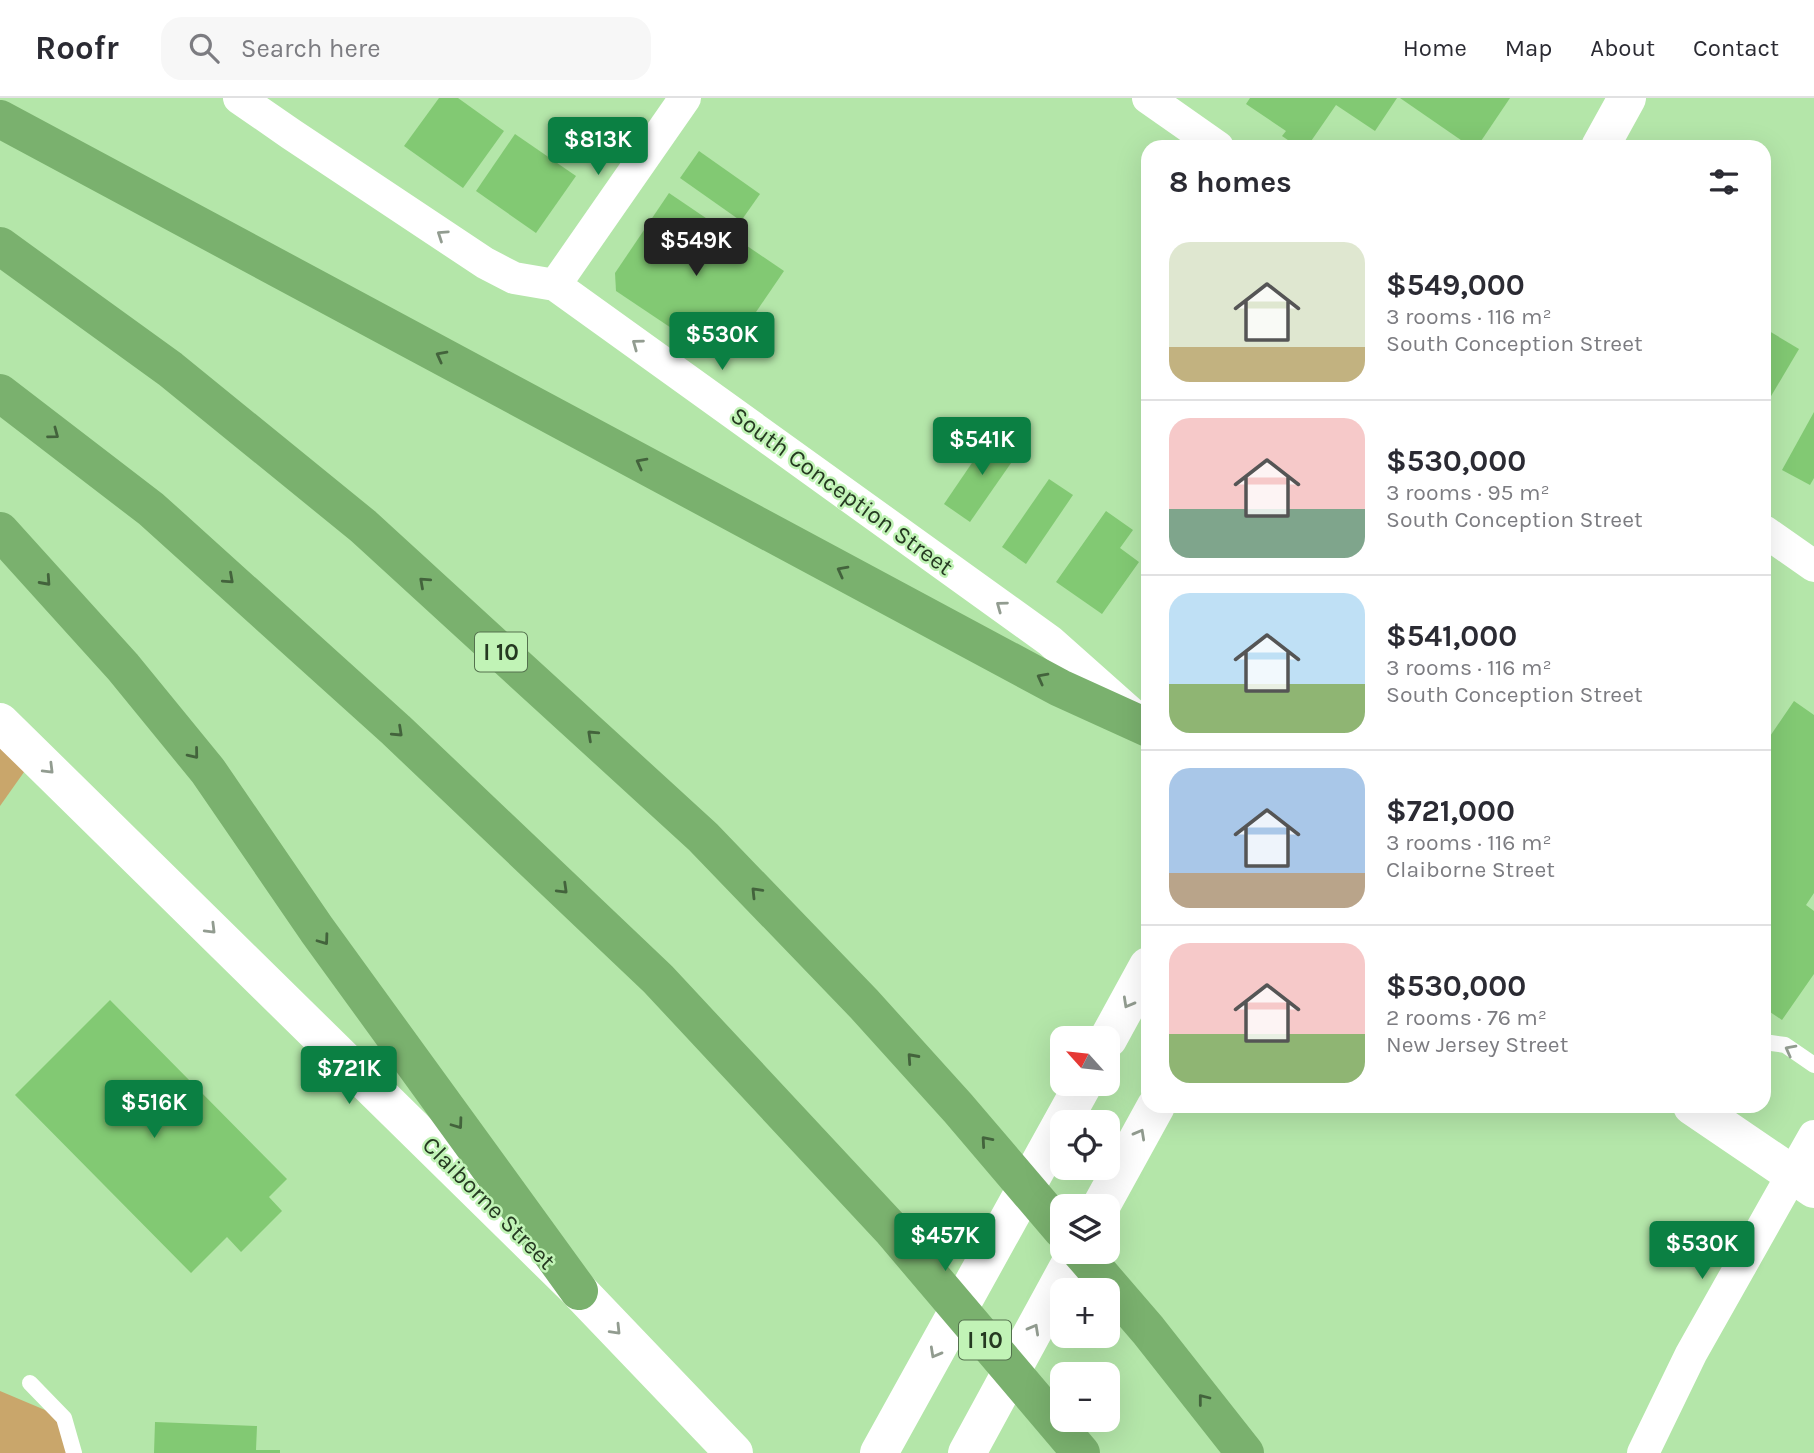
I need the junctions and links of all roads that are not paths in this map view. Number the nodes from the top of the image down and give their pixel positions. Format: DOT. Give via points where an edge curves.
graph roads {
  1 [pos="239,98"];
  2 [pos="685,98"];
  3 [pos="1148,98"];
  4 [pos="1627,98"];
  5 [pos="0,119"];
  6 [pos="1208,140"];
  7 [pos="1604,140"];
  8 [pos="0,246"];
  9 [pos="555,285"];
  10 [pos="0,393"];
  11 [pos="0,531"];
  12 [pos="1771,536"];
  13 [pos="1814,566"];
  14 [pos="0,722"];
  15 [pos="1141,722"];
  16 [pos="1141,725"];
  17 [pos="1141,980"];
  18 [pos="1115,1026"];
  19 [pos="1771,1043"];
  20 [pos="1814,1065"];
  21 [pos="1077,1096"];
  22 [pos="1152,1113"];
  23 [pos="1702,1113"];
  24 [pos="1814,1136"];
  25 [pos="1804,1182"];
  26 [pos="1108,1194"];
  27 [pos="1050,1216"];
  28 [pos="1072,1264"];
  29 [pos="1090,1264"];
  30 [pos="579,1291"];
  31 [pos="30,1383"];
  32 [pos="1080,1452"];
  33 [pos="74,1453"];
  34 [pos="734,1453"];
  35 [pos="879,1453"];
  36 [pos="967,1453"];
  37 [pos="1245,1453"];
  38 [pos="1643,1453"];
  9 -- 1 [label="street, South Conception Street, one-way" via="514,278 485,263"];
  2 -- 9 [label="street"];
  3 -- 6 [label="street"];
  4 -- 7 [label="street"];
  16 -- 5 [label="highway, one-way" via="1060,688"];
  27 -- 8 [label="highway, I 10, one-way" via="864,1003 703,837 363,526 170,369"];
  15 -- 9 [label="street, South Conception Street, one-way" via="1049,641"];
  10 -- 32 [label="highway, I 10, one-way" via="151,509 396,730 658,978 891,1229"];
  11 -- 30 [label="highway, one-way" via="123,667 208,771"];
  12 -- 13 [label="street"];
  14 -- 30 [label="street, Claiborne Street, one-way"];
  17 -- 18 [label="street, one-way"];
  20 -- 19 [label="lane, one-way" via="1785,1045"];
  21 -- 35 [label="street, one-way"];
  26 -- 22 [label="street, one-way"];
  23 -- 25 [label="street"];
  24 -- 25 [label="street"];
  25 -- 38 [label="street" via="1690,1354"];
  36 -- 28 [label="street, one-way"];
  37 -- 29 [label="highway, one-way"];
  30 -- 34 [label="street, Claiborne Street, one-way"];
  31 -- 33 [label="lane" via="64,1418"];
}
